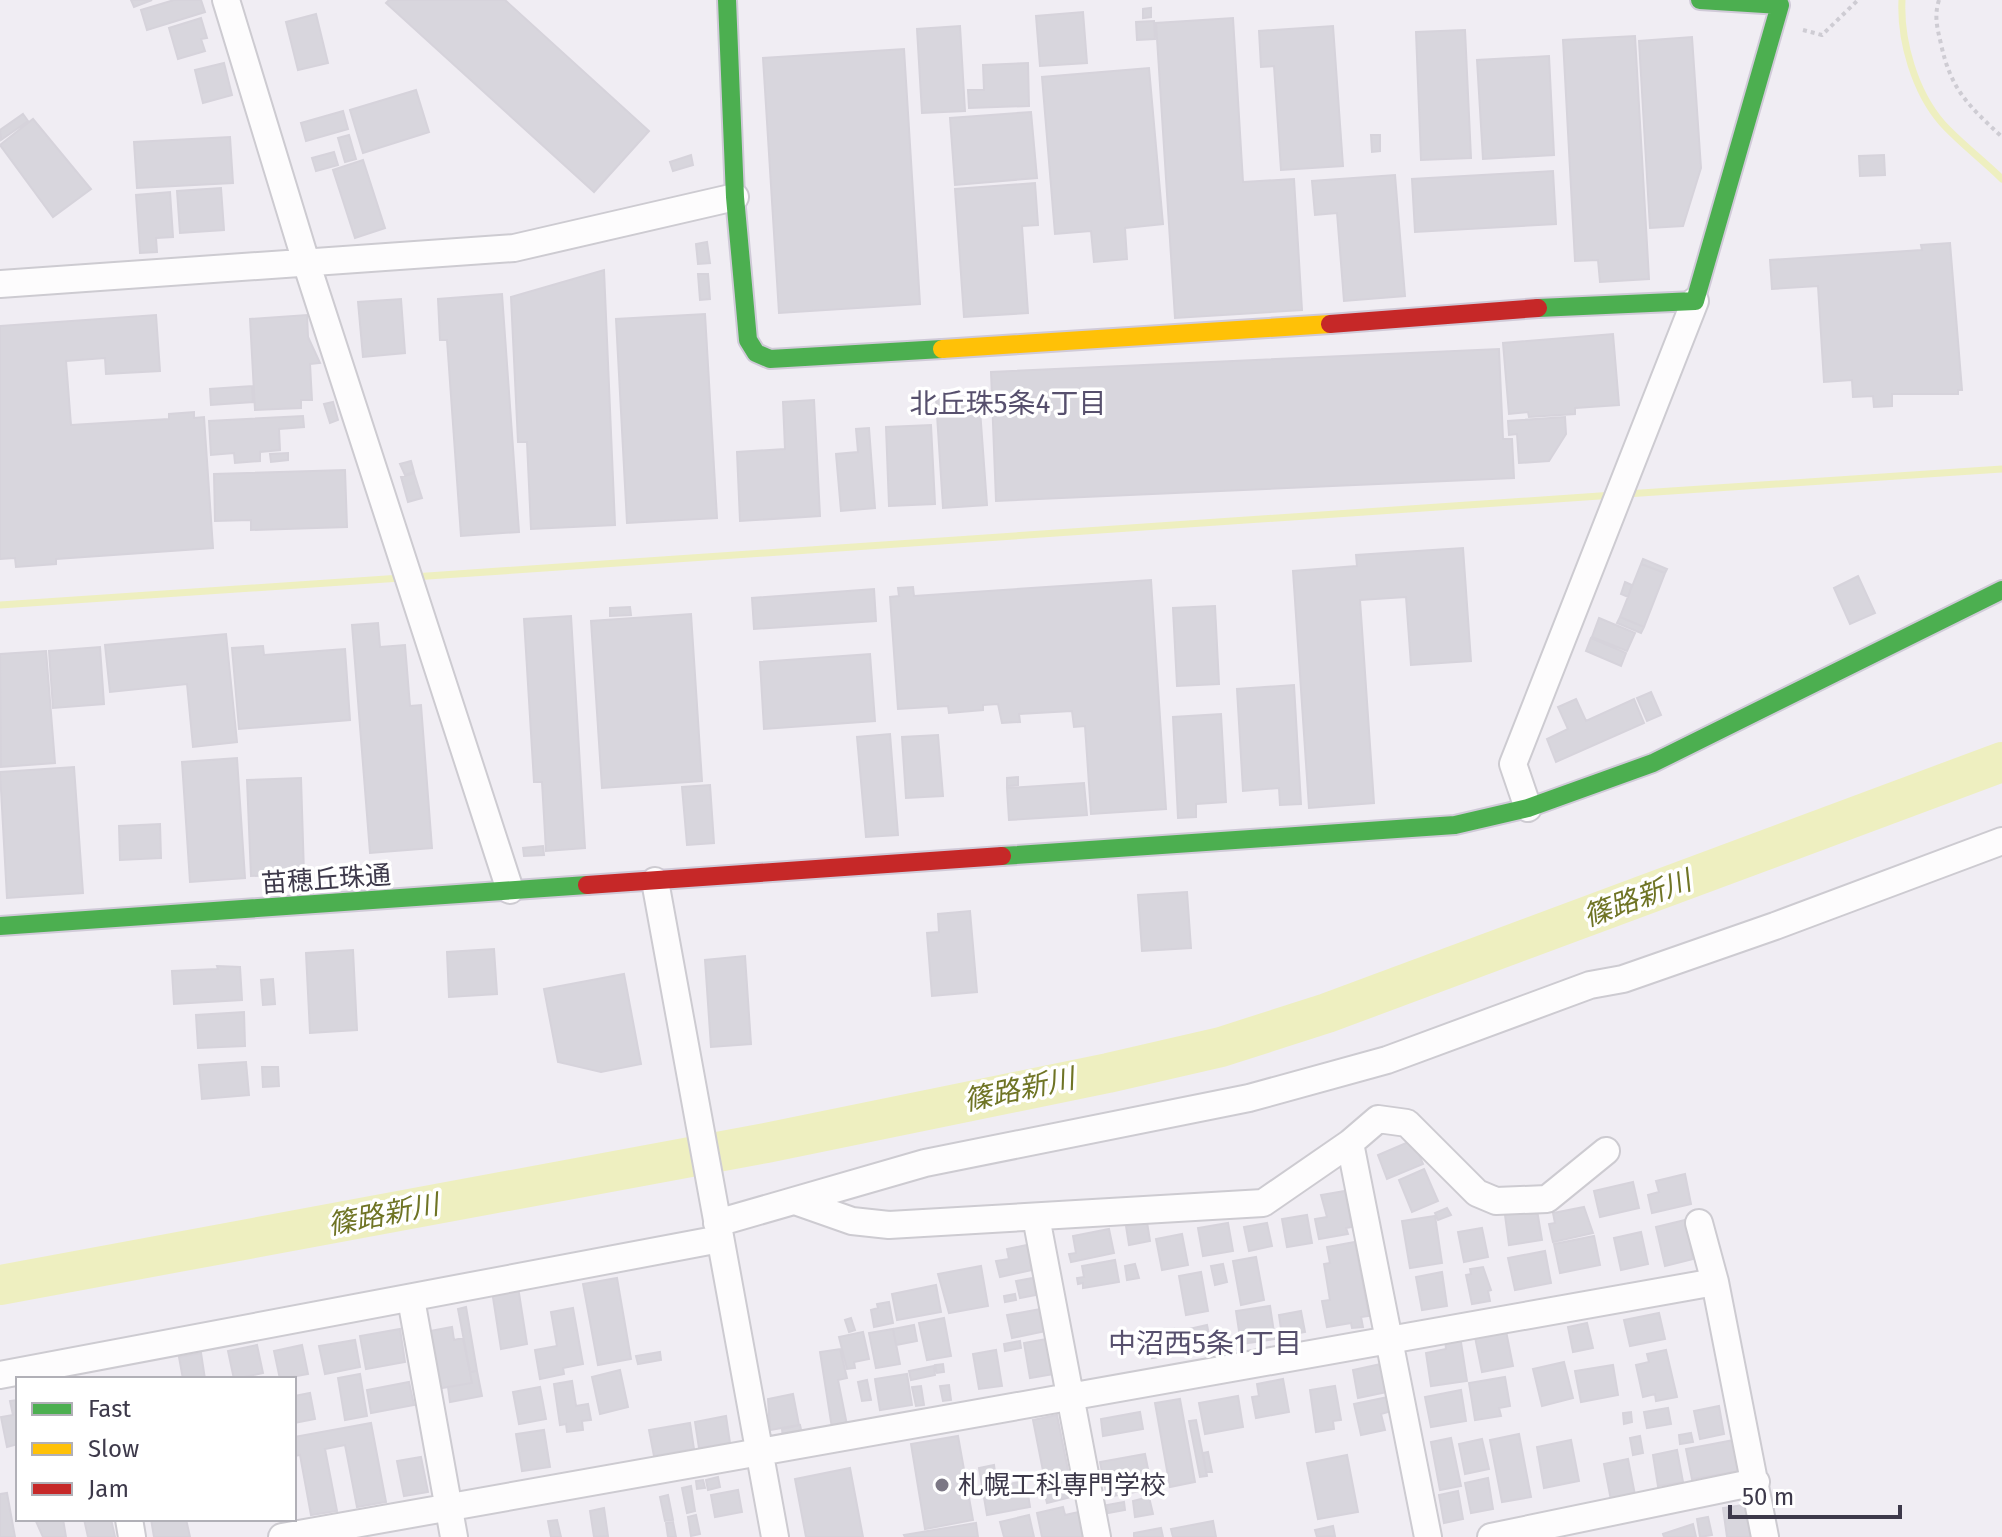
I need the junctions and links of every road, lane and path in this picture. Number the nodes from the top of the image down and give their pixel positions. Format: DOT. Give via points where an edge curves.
graph roads {
  1 [pos="226,0"];
  2 [pos="727,0"];
  3 [pos="1700,0"];
  4 [pos="1858,0"];
  5 [pos="1939,0"];
  6 [pos="1775,22"];
  7 [pos="2002,137"];
  8 [pos="735,197"];
  9 [pos="306,262"];
  10 [pos="0,284"];
  11 [pos="1695,301"];
  12 [pos="2002,590"];
  13 [pos="1528,808"];
  14 [pos="2002,841"];
  15 [pos="655,881"];
  16 [pos="510,890"];
  17 [pos="0,926"];
  18 [pos="1350,1143"];
  19 [pos="1606,1151"];
  20 [pos="795,1201"];
  21 [pos="1036,1217"];
  22 [pos="717,1221"];
  23 [pos="1699,1223"];
  24 [pos="1715,1282"];
  25 [pos="411,1299"];
  26 [pos="1390,1342"];
  27 [pos="100,1368"];
  28 [pos="0,1375"];
  29 [pos="1069,1399"];
  30 [pos="760,1454"];
  31 [pos="1756,1482"];
  32 [pos="448,1505"];
  33 [pos="282,1537"];
  34 [pos="454,1537"];
  35 [pos="775,1537"];
  36 [pos="1097,1537"];
  37 [pos="1428,1537"];
  38 [pos="1491,1537"];
  39 [pos="1765,1537"];
  1 -- 9 [label="street"];
  2 -- 8 [label="street"];
  3 -- 6 [label="street" via="1780,5"];
  4 -- 6 [label="path" via="1822,35"];
  5 -- 7 [label="path" via="1935,15 1948,78"];
  6 -- 11 [label="street"];
  8 -- 9 [label="street" via="514,248"];
  8 -- 11 [label="street" via="748,340 756,353 770,359"];
  9 -- 10 [label="street"];
  9 -- 16 [label="street"];
  11 -- 13 [label="street" via="1513,764"];
  12 -- 13 [label="street, 苗穂丘珠通" via="1653,763"];
  13 -- 15 [label="street, 苗穂丘珠通" via="1455,825"];
  14 -- 20 [label="street" via="1387,1060 1249,1098 925,1163"];
  15 -- 16 [label="street, 苗穂丘珠通"];
  15 -- 22 [label="street"];
  16 -- 17 [label="street, 苗穂丘珠通"];
  18 -- 19 [label="street" via="1378,1119 1407,1123 1477,1193 1496,1201 1547,1199"];
  18 -- 21 [label="street" via="1263,1203"];
  18 -- 26 [label="street"];
  20 -- 21 [label="street" via="852,1221 889,1225"];
  20 -- 22 [label="street"];
  21 -- 29 [label="street"];
  22 -- 25 [label="street"];
  22 -- 30 [label="street"];
  23 -- 24 [label="street"];
  24 -- 26 [label="street"];
  24 -- 31 [label="street"];
  25 -- 27 [label="street"];
  25 -- 32 [label="street"];
  26 -- 29 [label="street"];
  26 -- 37 [label="street"];
  27 -- 28 [label="street"];
  29 -- 30 [label="street"];
  29 -- 36 [label="street"];
  30 -- 32 [label="street"];
  30 -- 35 [label="street"];
  31 -- 38 [label="street"];
  31 -- 39 [label="street"];
  32 -- 33 [label="street"];
  32 -- 34 [label="street"];
}
